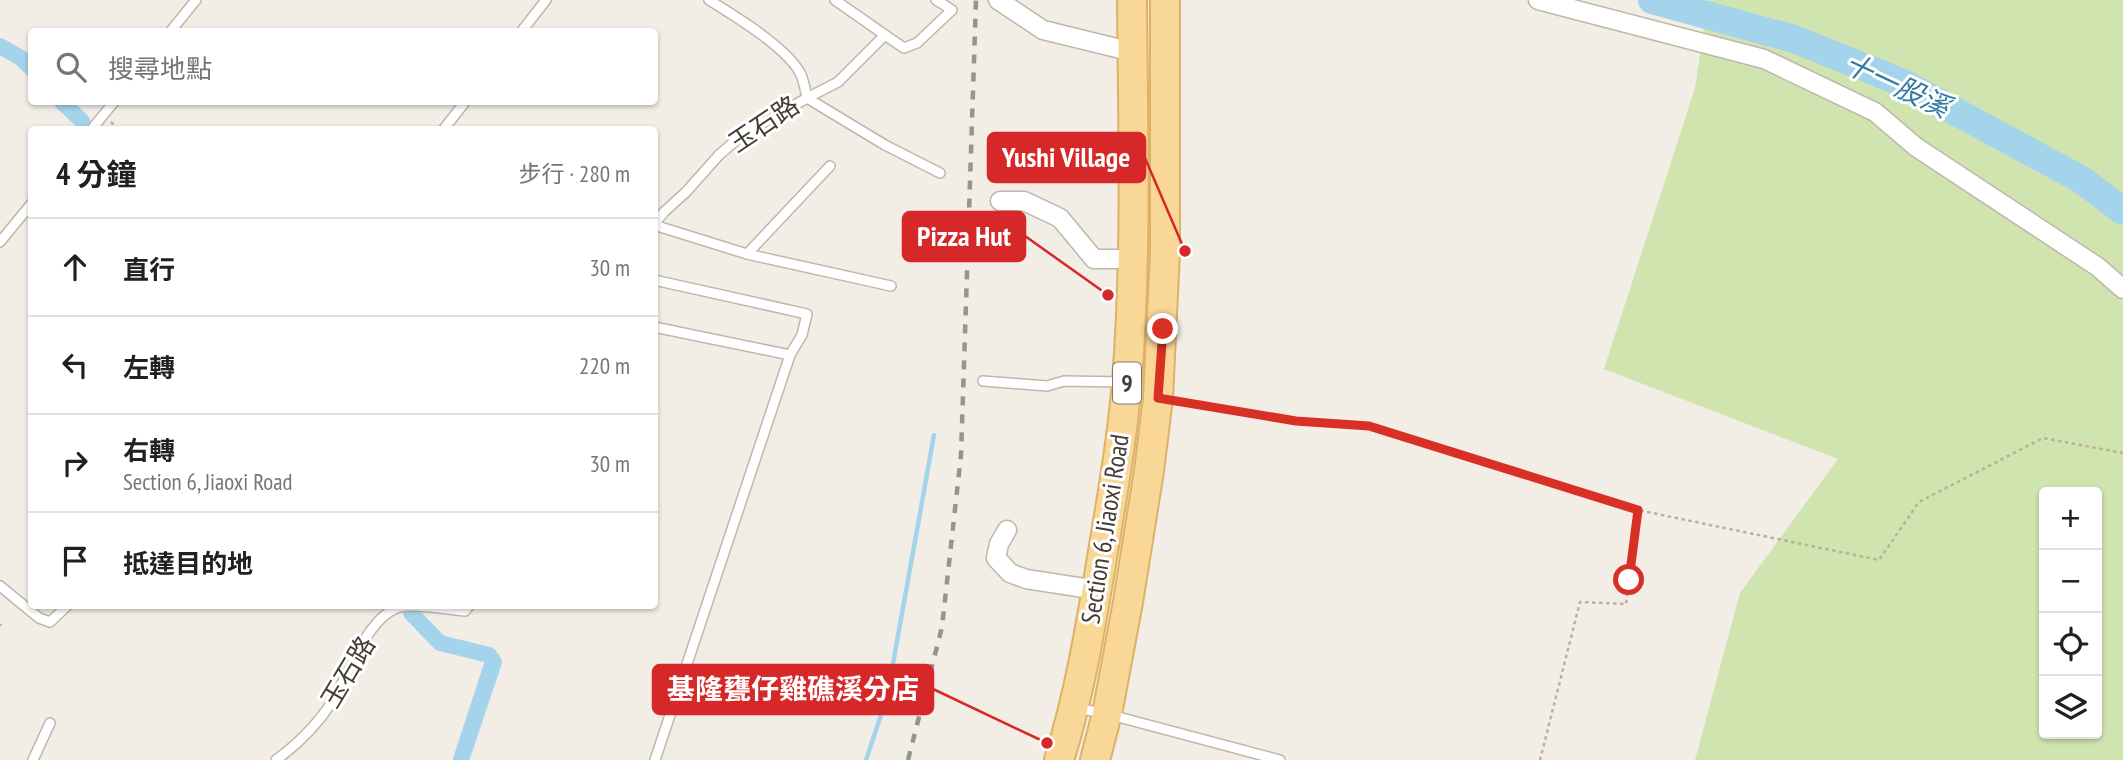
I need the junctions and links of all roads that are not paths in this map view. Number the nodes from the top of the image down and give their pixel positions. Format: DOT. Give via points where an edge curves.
graph roads {
  1 [pos="196,0"];
  2 [pos="546,0"];
  3 [pos="709,0"];
  4 [pos="835,0"];
  5 [pos="936,0"];
  6 [pos="998,0"];
  7 [pos="1132,0"];
  8 [pos="1165,0"];
  9 [pos="1538,0"];
  10 [pos="173,28"];
  11 [pos="524,28"];
  12 [pos="885,35"];
  13 [pos="1133,52"];
  14 [pos="807,98"];
  15 [pos="112,105"];
  16 [pos="463,105"];
  17 [pos="94,126"];
  18 [pos="446,126"];
  19 [pos="830,166"];
  20 [pos="940,173"];
  21 [pos="1000,201"];
  22 [pos="28,208"];
  23 [pos="658,220"];
  24 [pos="658,226"];
  25 [pos="0,242"];
  26 [pos="747,254"];
  27 [pos="1133,259"];
  28 [pos="658,281"];
  29 [pos="891,286"];
  30 [pos="2123,289"];
  31 [pos="658,328"];
  32 [pos="790,355"];
  33 [pos="983,381"];
  34 [pos="1127,382"];
  35 [pos="1007,530"];
  36 [pos="0,586"];
  37 [pos="1097,590"];
  38 [pos="28,609"];
  39 [pos="28,609"];
  40 [pos="64,609"];
  41 [pos="396,609"];
  42 [pos="440,609"];
  43 [pos="467,609"];
  44 [pos="1075,708"];
  45 [pos="1107,714"];
  46 [pos="50,723"];
  47 [pos="33,760"];
  48 [pos="276,760"];
  49 [pos="655,760"];
  50 [pos="1059,760"];
  51 [pos="1094,760"];
  52 [pos="1280,760"];
  1 -- 10 [label="lane"];
  2 -- 11 [label="lane"];
  3 -- 14 [label="lane, 玉石路" via="792,61"];
  4 -- 12 [label="lane"];
  5 -- 12 [label="lane" via="952,10 917,43 904,48"];
  6 -- 13 [label="street" via="1043,30"];
  7 -- 13 [label="main road, Section 6, Jiaoxi Road / 9"];
  8 -- 45 [label="main road, Section 6, Jiaoxi Road / 9" via="1165,252 1158,398"];
  9 -- 30 [label="street" via="1764,59 1875,112 1916,147 2098,267"];
  12 -- 14 [label="lane" via="838,82"];
  13 -- 27 [label="main road, Section 6, Jiaoxi Road / 9"];
  14 -- 20 [label="lane"];
  14 -- 23 [label="lane, 玉石路" via="742,135"];
  15 -- 17 [label="lane"];
  16 -- 18 [label="lane"];
  19 -- 26 [label="lane"];
  21 -- 27 [label="street" via="1024,201 1060,218 1094,259"];
  22 -- 25 [label="lane"];
  24 -- 26 [label="lane"];
  26 -- 29 [label="lane"];
  27 -- 34 [label="main road, Section 6, Jiaoxi Road / 9"];
  28 -- 32 [label="lane" via="807,314"];
  31 -- 32 [label="lane"];
  32 -- 49 [label="lane"];
  33 -- 34 [label="lane" via="1047,386 1064,380"];
  34 -- 37 [label="main road, Section 6, Jiaoxi Road / 9"];
  35 -- 37 [label="street" via="996,558 1010,573"];
  36 -- 39 [label="lane"];
  37 -- 44 [label="main road, Section 6, Jiaoxi Road / 9"];
  38 -- 40 [label="lane" via="50,622"];
  41 -- 48 [label="lane, 玉石路" via="386,613 363,643 312,730"];
  42 -- 43 [label="lane, 玉石路"];
  44 -- 45 [label="lane"];
  44 -- 50 [label="main road, Section 6, Jiaoxi Road / 9"];
  45 -- 51 [label="main road, Section 6, Jiaoxi Road / 9"];
  45 -- 52 [label="lane"];
  46 -- 47 [label="lane"];
}
